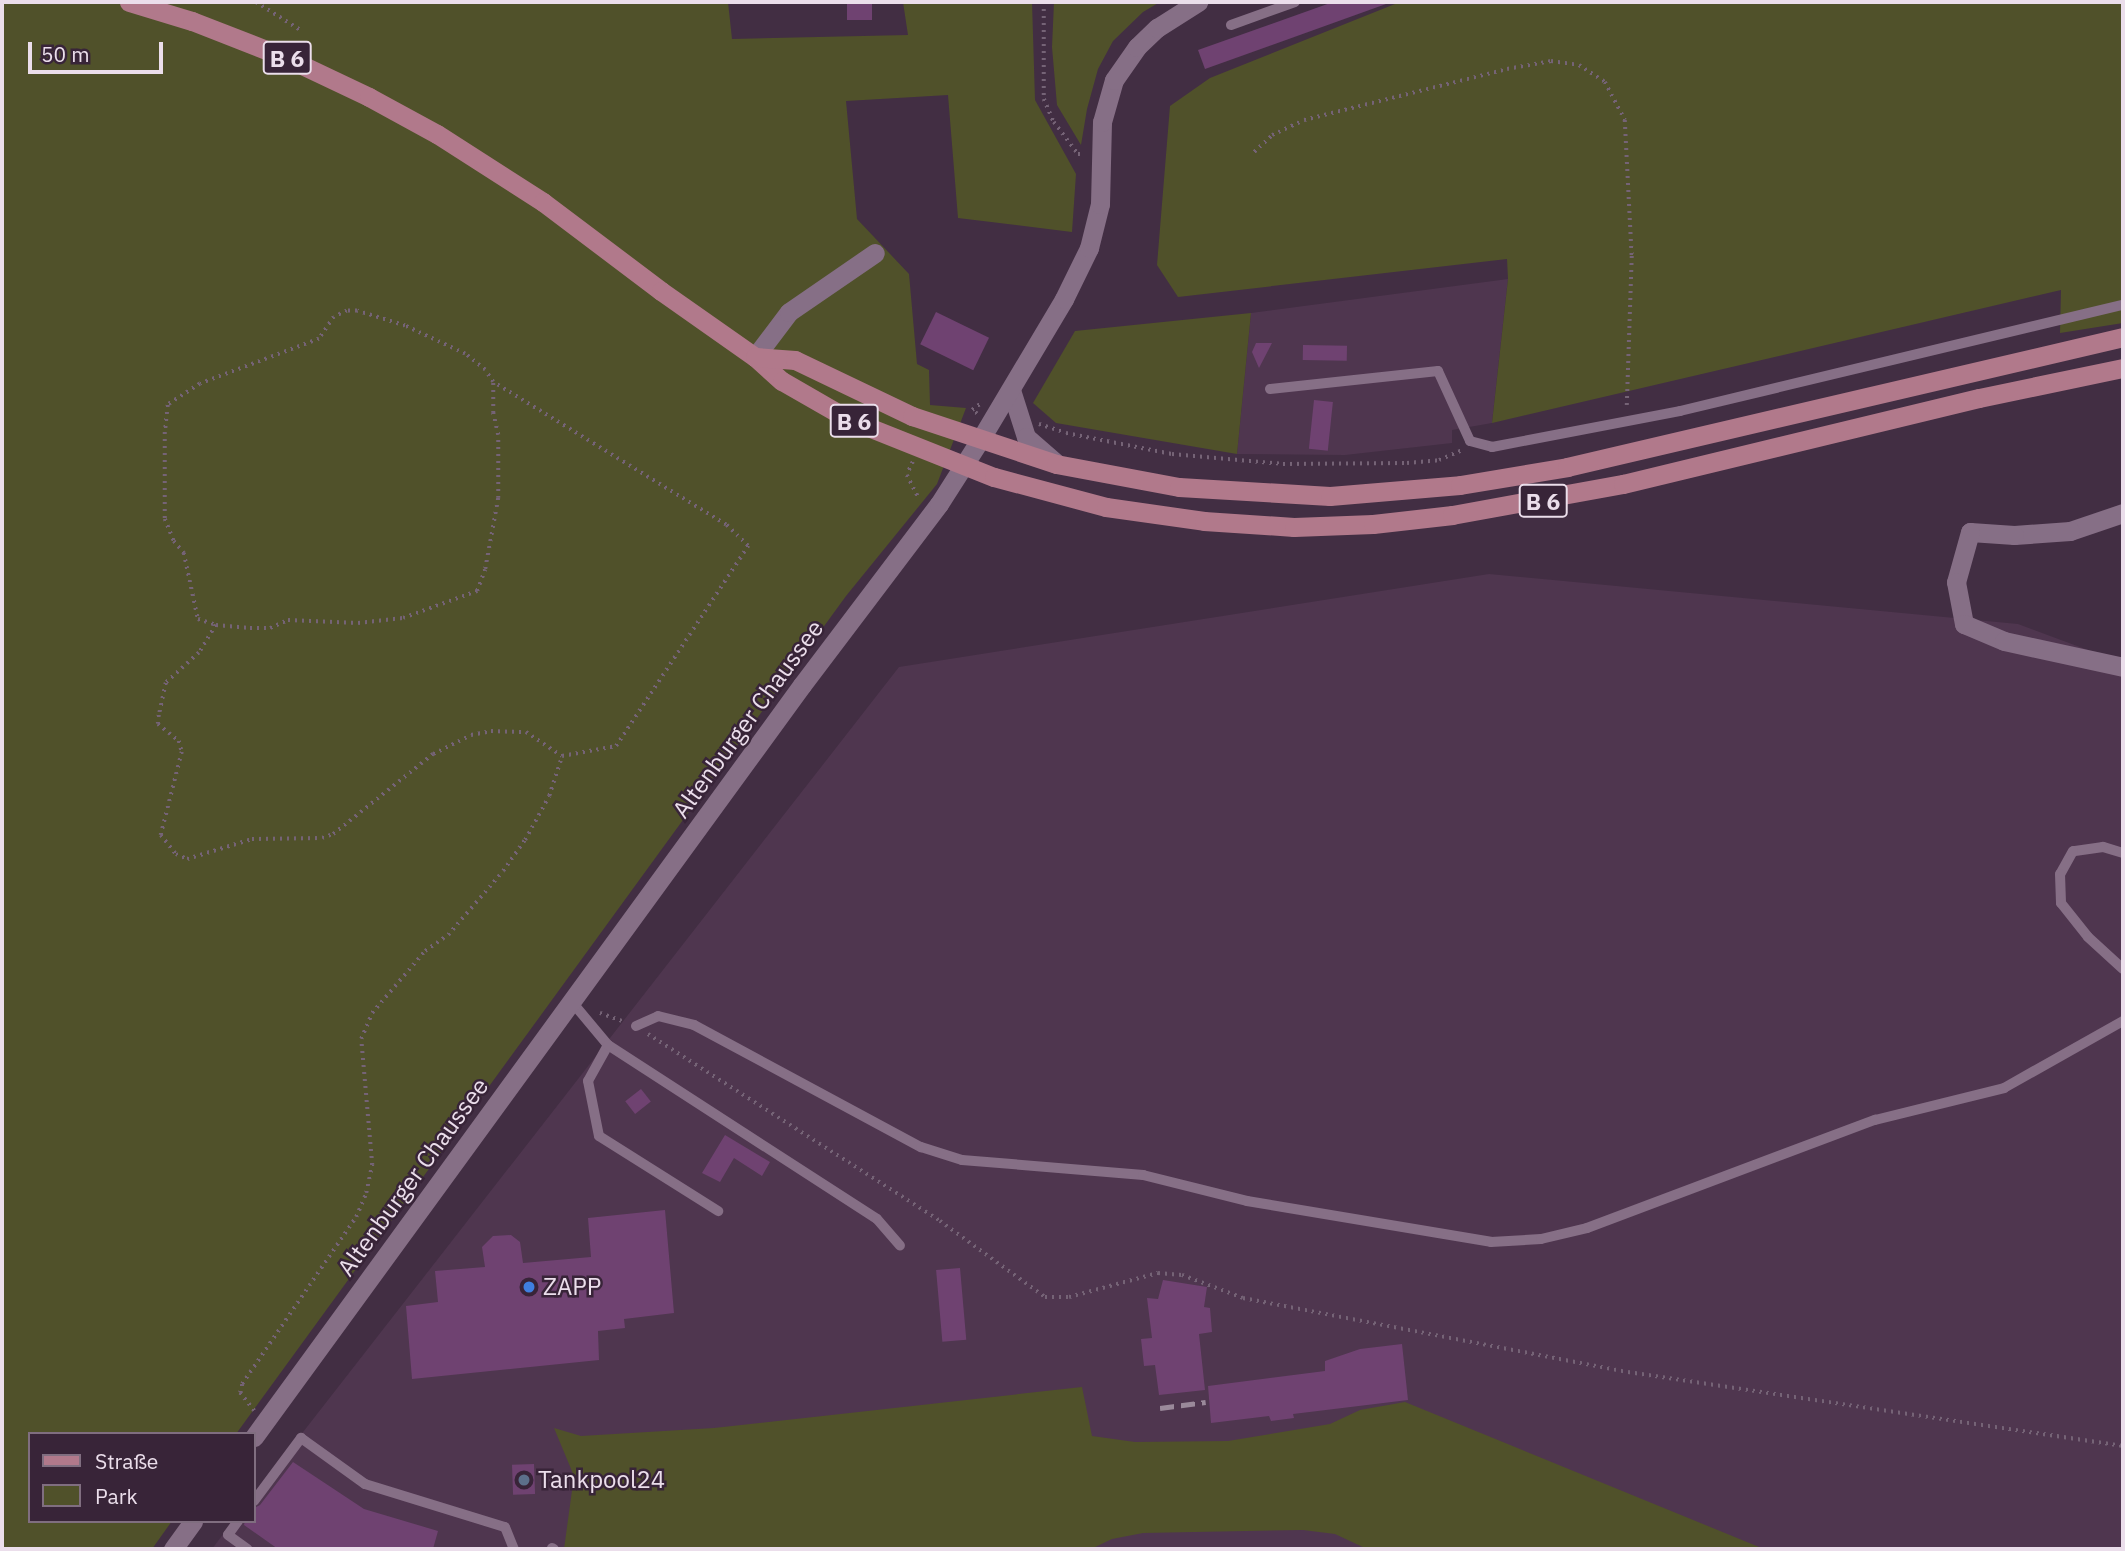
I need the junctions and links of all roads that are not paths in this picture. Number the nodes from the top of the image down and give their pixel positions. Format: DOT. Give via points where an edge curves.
graph roads {
  1 [pos="129,2"];
  2 [pos="1198,2"];
  3 [pos="1295,2"];
  4 [pos="1231,25"];
  5 [pos="875,253"];
  6 [pos="2123,305"];
  7 [pos="2123,337"];
  8 [pos="755,357"];
  9 [pos="2123,368"];
  10 [pos="1270,389"];
  11 [pos="1011,390"];
  12 [pos="980,440"];
  13 [pos="1056,464"];
  14 [pos="963,466"];
  15 [pos="2123,513"];
  16 [pos="2123,667"];
  17 [pos="2123,853"];
  18 [pos="2123,969"];
  19 [pos="572,1002"];
  20 [pos="2123,1021"];
  21 [pos="636,1026"];
  22 [pos="608,1045"];
  23 [pos="718,1211"];
  24 [pos="900,1245"];
  25 [pos="259,1430"];
  26 [pos="256,1498"];
  27 [pos="192,1523"];
  28 [pos="237,1523"];
  29 [pos="173,1549"];
  30 [pos="247,1549"];
  31 [pos="514,1549"];
  1 -- 8 [label="main road, B 6" via="235,36 402,114 531,194"];
  2 -- 11 [label="main road, Altenburger Chaussee" via="1157,27 1123,65 1109,94 1091,159 1100,204 1089,248"];
  3 -- 4 [label="lane"];
  5 -- 8 [label="main road" via="789,312"];
  6 -- 10 [label="lane" via="1626,422 1492,447 1470,441 1438,371"];
  7 -- 13 [label="main road, B 6" via="1608,459 1460,485 1330,496 1258,494 1179,487"];
  8 -- 12 [label="main road, B 6" via="795,360 888,406"];
  8 -- 14 [label="main road, B 6" via="782,381 848,419"];
  9 -- 14 [label="main road, B 6" via="1979,398 1613,487 1373,524 1294,527 1153,515 1029,489"];
  11 -- 12 [label="main road, Altenburger Chaussee"];
  11 -- 13 [label="main road" via="1022,429"];
  12 -- 13 [label="main road, B 6"];
  12 -- 14 [label="main road, Altenburger Chaussee"];
  14 -- 19 [label="main road, Altenburger Chaussee"];
  15 -- 16 [label="main road" via="2070,531 1970,532 1956,582 1965,624 2004,641"];
  17 -- 18 [label="lane" via="2104,847 2073,851 2060,874 2061,902 2088,937"];
  19 -- 22 [label="lane"];
  19 -- 25 [label="main road, Altenburger Chaussee"];
  20 -- 21 [label="lane" via="2004,1088 1875,1121 1587,1228 1541,1239 1491,1242 1247,1201 1143,1175 962,1160 921,1147 694,1025 658,1016"];
  22 -- 23 [label="lane" via="588,1081 599,1136"];
  22 -- 24 [label="lane" via="877,1219"];
  26 -- 31 [label="lane" via="301,1438 365,1484 505,1527"];
  27 -- 29 [label="main road"];
  28 -- 30 [label="lane" via="228,1535"];
}
